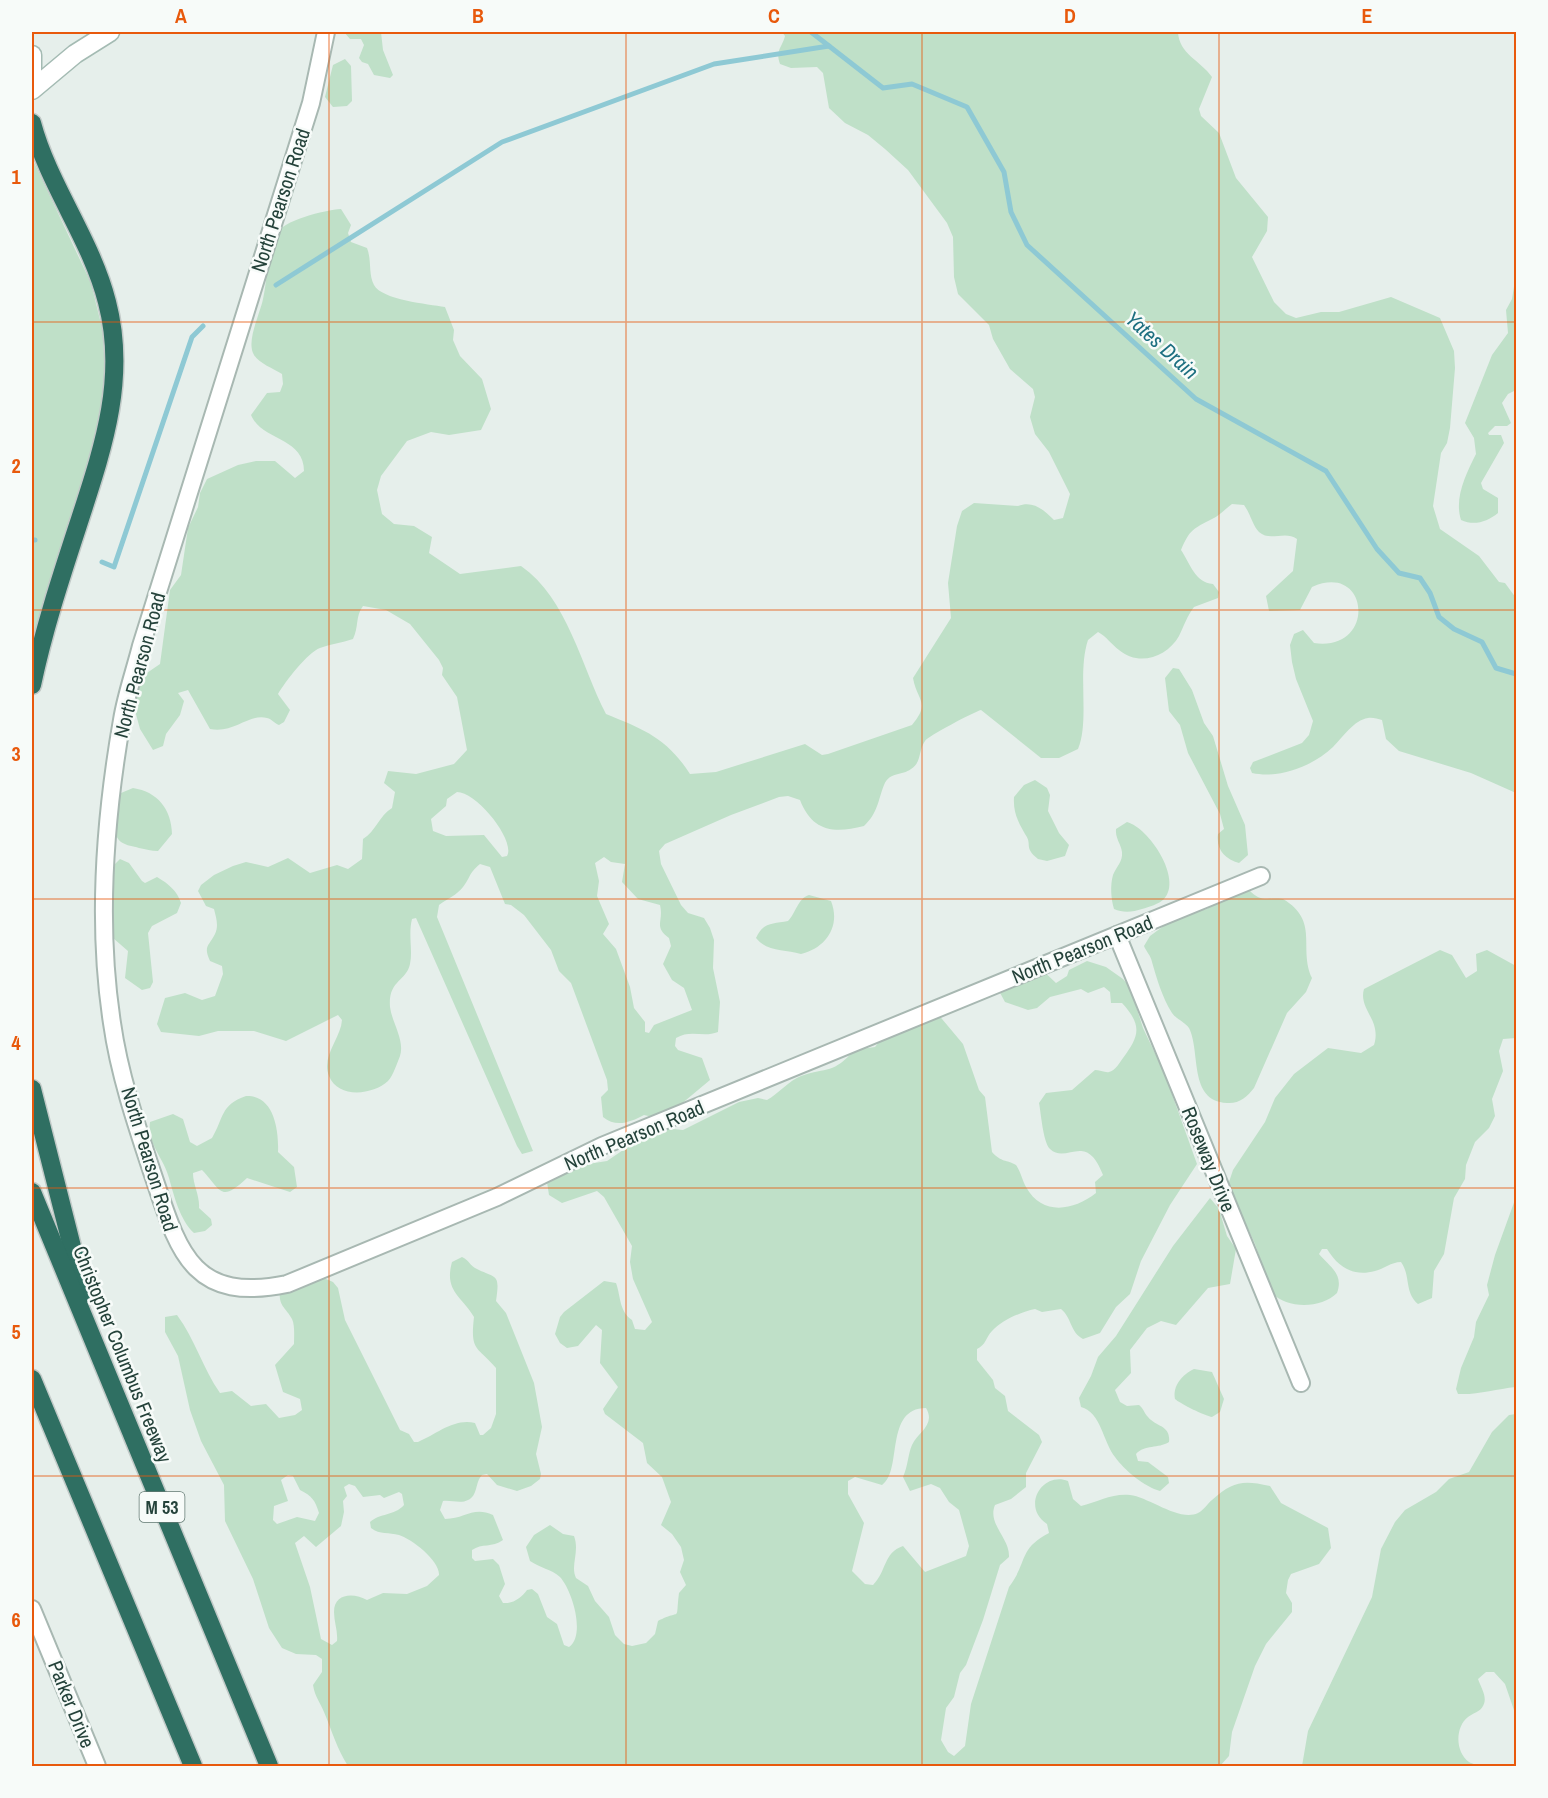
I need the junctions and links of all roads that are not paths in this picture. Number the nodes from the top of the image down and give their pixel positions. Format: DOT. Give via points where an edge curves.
graph roads {
  1 [pos="110,32"];
  2 [pos="326,32"];
  3 [pos="32,55"];
  4 [pos="32,79"];
  5 [pos="32,90"];
  6 [pos="32,123"];
  7 [pos="32,685"];
  8 [pos="1261,876"];
  9 [pos="1117,935"];
  10 [pos="32,1089"];
  11 [pos="32,1192"];
  12 [pos="100,1357"];
  13 [pos="32,1379"];
  14 [pos="1301,1383"];
  15 [pos="32,1609"];
  16 [pos="97,1767"];
  17 [pos="193,1767"];
  18 [pos="269,1767"];
  1 -- 5 [label="main road" via="75,54"];
  2 -- 9 [label="street, North Pearson Road" via="311,103 141,646 122,718 109,807 105,942 112,1024 138,1132 176,1243 196,1269 217,1283 242,1289 287,1284 497,1197 595,1149"];
  3 -- 4 [label="main road"];
  6 -- 7 [label="highway" via="42,156 99,277 112,328 115,361 104,443"];
  8 -- 9 [label="street, North Pearson Road"];
  9 -- 14 [label="street, Roseway Drive"];
  10 -- 12 [label="highway"];
  11 -- 12 [label="highway, Christopher Columbus Freeway / M 53"];
  12 -- 18 [label="highway, Christopher Columbus Freeway / M 53"];
  13 -- 17 [label="highway"];
  15 -- 16 [label="street, Parker Drive"];
}
